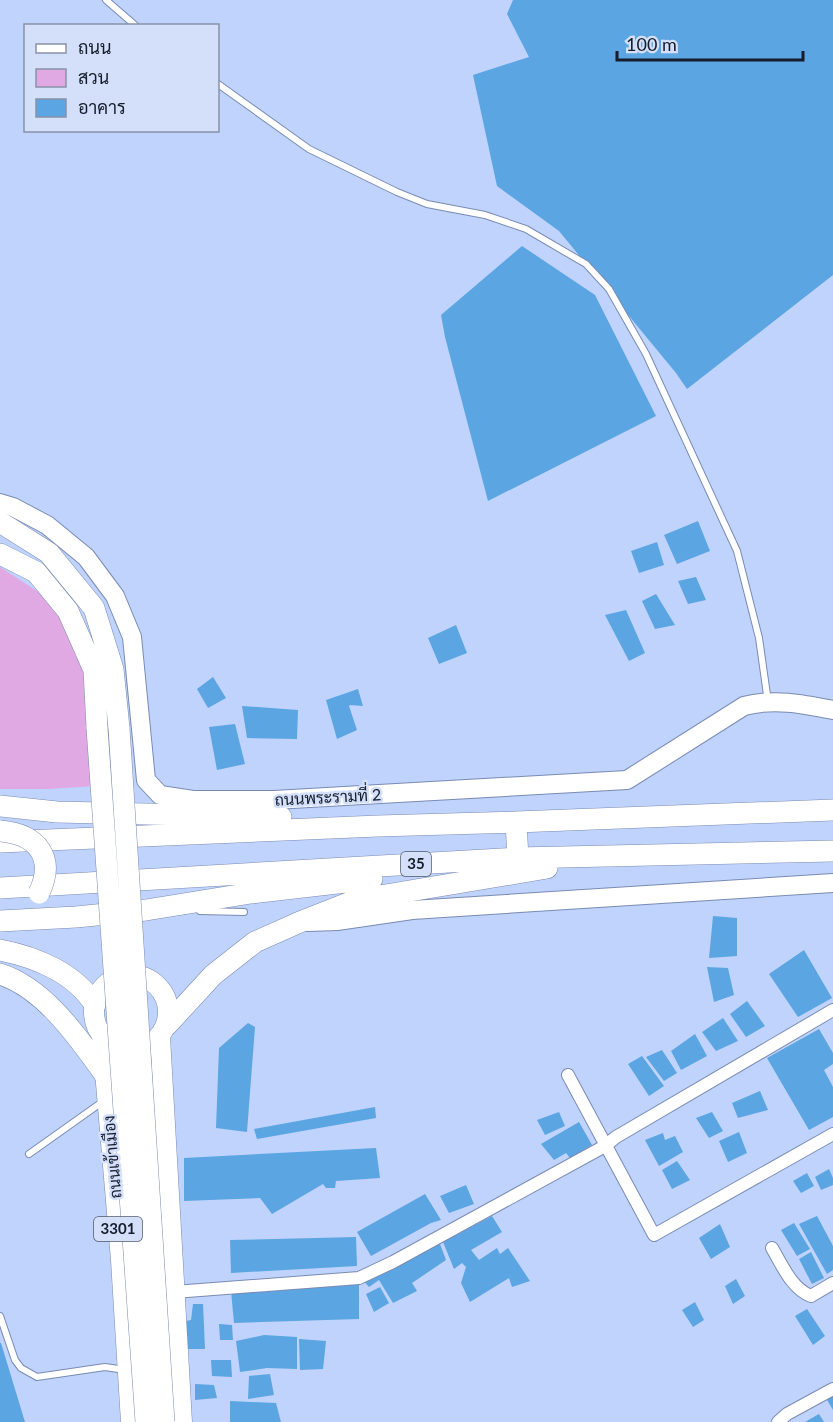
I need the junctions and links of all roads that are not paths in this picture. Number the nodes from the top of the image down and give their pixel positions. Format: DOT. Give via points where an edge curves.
graph roads {
  1 [pos="106,0"];
  2 [pos="134,24"];
  3 [pos="219,85"];
  4 [pos="0,503"];
  5 [pos="0,522"];
  6 [pos="0,554"];
  7 [pos="768,702"];
  8 [pos="833,710"];
  9 [pos="833,795"];
  10 [pos="0,806"];
  11 [pos="833,810"];
  12 [pos="660,817"];
  13 [pos="516,822"];
  14 [pos="378,825"];
  15 [pos="0,831"];
  16 [pos="0,842"];
  17 [pos="833,851"];
  18 [pos="618,856"];
  19 [pos="518,858"];
  20 [pos="833,883"];
  21 [pos="0,888"];
  22 [pos="140,911"];
  23 [pos="244,912"];
  24 [pos="0,914"];
  25 [pos="108,914"];
  26 [pos="0,921"];
  27 [pos="300,922"];
  28 [pos="0,950"];
  29 [pos="0,974"];
  30 [pos="138,975"];
  31 [pos="113,980"];
  32 [pos="95,1005"];
  33 [pos="833,1010"];
  34 [pos="164,1031"];
  35 [pos="102,1036"];
  36 [pos="568,1075"];
  37 [pos="106,1076"];
  38 [pos="108,1098"];
  39 [pos="833,1134"];
  40 [pos="605,1146"];
  41 [pos="29,1154"];
  42 [pos="772,1248"];
  43 [pos="833,1283"];
  44 [pos="174,1292"];
  45 [pos="0,1316"];
  46 [pos="128,1370"];
  47 [pos="833,1389"];
  48 [pos="131,1422"];
  49 [pos="146,1422"];
  50 [pos="164,1422"];
  51 [pos="182,1422"];
  52 [pos="778,1422"];
  1 -- 2 [label="lane"];
  3 -- 7 [label="lane" via="309,148 397,192 427,204 485,215 526,229 586,264 609,289 646,354 737,551 759,638"];
  4 -- 7 [label="main road, ถนนพระรามที่ 2" via="47,525 86,557 114,596 132,637 146,780 160,795 193,800 274,800 627,780 744,706"];
  5 -- 50 [label="highway, bridge" via="49,553 94,608 113,669"];
  6 -- 49 [label="highway, bridge" via="36,572 68,611 94,670"];
  7 -- 8 [label="main road, ถนนพระรามที่ 2"];
  9 -- 12 [label="highway" via="730,801"];
  10 -- 14 [label="highway" via="57,812 293,818"];
  11 -- 12 [label="highway, ถนนพระรามที่ 2"];
  12 -- 13 [label="highway, ถนนพระรามที่ 2"];
  13 -- 14 [label="highway, ถนนพระรามที่ 2"];
  13 -- 19 [label="highway"];
  14 -- 16 [label="highway, ถนนพระรามที่ 2"];
  15 -- 24 [label="highway, bridge" via="26,835 41,850 45,861 44,882 38,894 18,911"];
  17 -- 18 [label="highway, 35"];
  18 -- 19 [label="highway, 35"];
  18 -- 27 [label="highway" via="356,900"];
  19 -- 21 [label="highway, 35"];
  19 -- 22 [label="highway"];
  20 -- 27 [label="main road" via="543,900"];
  22 -- 23 [label="lane"];
  22 -- 25 [label="highway"];
  22 -- 30 [label="highway"];
  25 -- 26 [label="highway"];
  25 -- 31 [label="highway"];
  27 -- 34 [label="highway" via="255,942 213,975"];
  28 -- 32 [label="highway" via="58,970 86,990"];
  29 -- 37 [label="highway" via="17,980 66,1022"];
  30 -- 31 [label="main road"];
  30 -- 34 [label="main road" via="155,984 167,1000 169,1012"];
  31 -- 32 [label="main road" via="103,988"];
  32 -- 35 [label="main road, ถนนเข้าเมือง" via="96,1025"];
  33 -- 40 [label="street"];
  34 -- 35 [label="main road" via="152,1044 131,1050 111,1044"];
  34 -- 44 [label="main road"];
  35 -- 37 [label="main road, ถนนเข้าเมือง / 3301"];
  36 -- 40 [label="street"];
  37 -- 38 [label="main road, ถนนเข้าเมือง / 3301"];
  38 -- 41 [label="lane"];
  38 -- 46 [label="main road, ถนนเข้าเมือง / 3301"];
  39 -- 40 [label="street" via="654,1235"];
  40 -- 44 [label="street" via="359,1278"];
  42 -- 43 [label="street" via="802,1293 811,1296"];
  44 -- 51 [label="main road"];
  45 -- 46 [label="lane" via="15,1360 36,1377 105,1366"];
  46 -- 48 [label="main road, ถนนเข้าเมือง / 3301"];
  47 -- 52 [label="street"];
}
